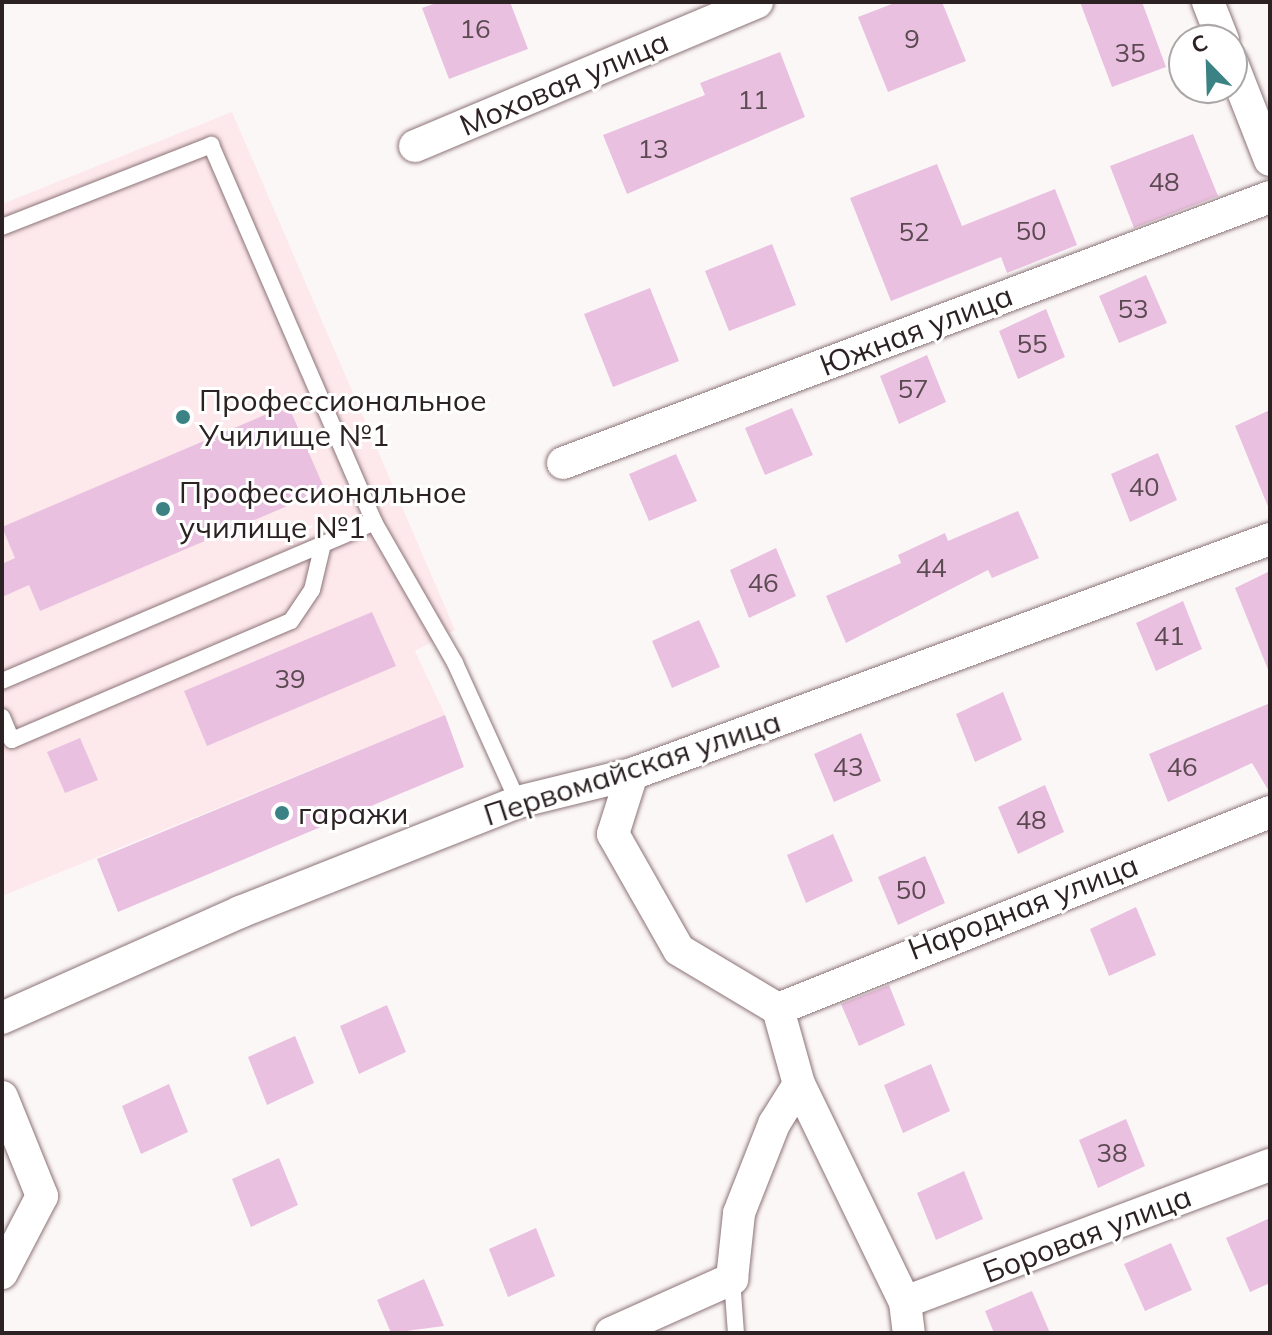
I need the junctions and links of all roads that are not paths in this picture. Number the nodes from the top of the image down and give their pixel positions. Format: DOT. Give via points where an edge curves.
graph roads {
  1 [pos="757,2"];
  2 [pos="1208,2"];
  3 [pos="1217,24"];
  4 [pos="1248,104"];
  5 [pos="415,146"];
  6 [pos="1270,160"];
  7 [pos="1270,197"];
  8 [pos="2,227"];
  9 [pos="563,463"];
  10 [pos="374,522"];
  11 [pos="1270,539"];
  12 [pos="323,544"];
  13 [pos="2,681"];
  14 [pos="2,717"];
  15 [pos="632,774"];
  16 [pos="518,802"];
  17 [pos="1270,812"];
  18 [pos="778,1009"];
  19 [pos="2,1018"];
  20 [pos="799,1084"];
  21 [pos="2,1097"];
  22 [pos="1270,1165"];
  23 [pos="2,1273"];
  24 [pos="732,1279"];
  25 [pos="907,1318"];
  26 [pos="611,1333"];
  27 [pos="736,1333"];
  1 -- 5 [label="street, Моховая улица"];
  2 -- 3 [label="street"];
  4 -- 6 [label="street"];
  7 -- 9 [label="street, Южная улица"];
  8 -- 10 [label="lane" via="211,145"];
  10 -- 12 [label="lane"];
  10 -- 16 [label="lane" via="455,663"];
  11 -- 15 [label="street, Первомайская улица"];
  12 -- 13 [label="lane"];
  12 -- 14 [label="lane" via="323,564 291,621 12,740"];
  15 -- 16 [label="street, Первомайская улица"];
  15 -- 18 [label="street" via="613,834 679,950"];
  16 -- 19 [label="street, Первомайская улица" via="240,912"];
  17 -- 18 [label="street, Народная улица"];
  18 -- 20 [label="street"];
  20 -- 24 [label="street" via="739,1213"];
  20 -- 25 [label="street"];
  21 -- 23 [label="street" via="42,1196"];
  22 -- 25 [label="street, Боровая улица"];
  24 -- 26 [label="street"];
  24 -- 27 [label="lane"];
}
